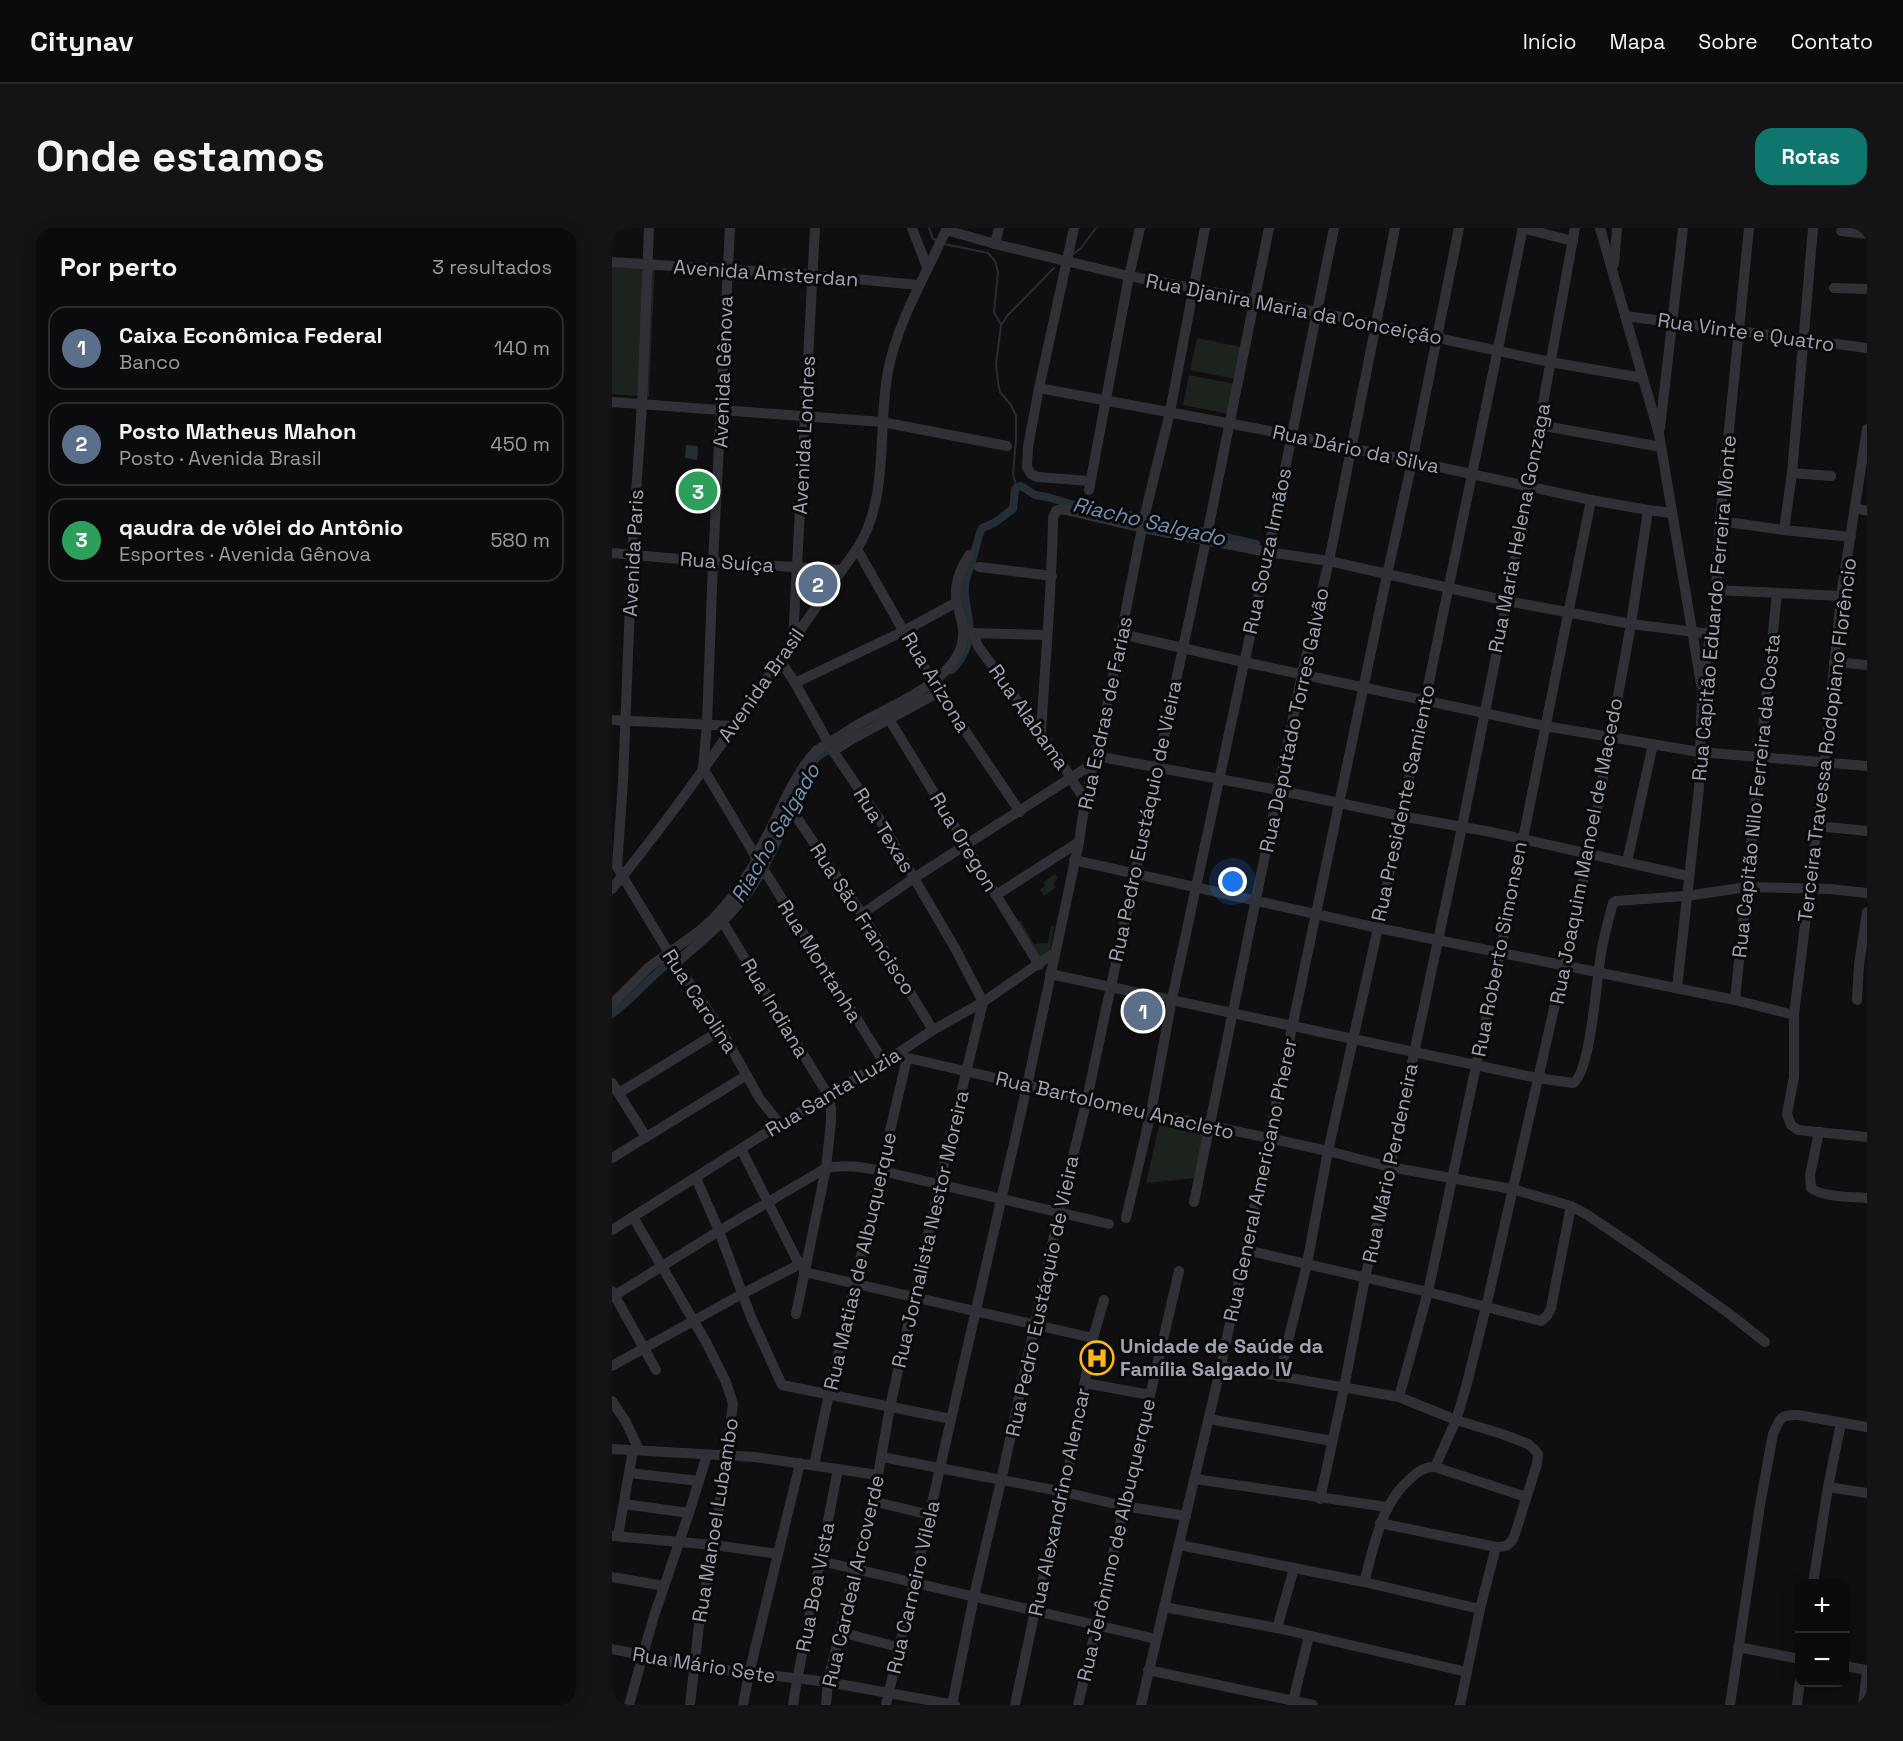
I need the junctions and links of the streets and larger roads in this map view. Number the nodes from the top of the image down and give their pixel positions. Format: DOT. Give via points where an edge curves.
graph roads {
  1 [pos="648,228"];
  2 [pos="730,228"];
  3 [pos="815,228"];
  4 [pos="912,228"];
  5 [pos="999,228"];
  6 [pos="1074,228"];
  7 [pos="1140,228"];
  8 [pos="1205,228"];
  9 [pos="1269,228"];
  10 [pos="1334,228"];
  11 [pos="1395,228"];
  12 [pos="1459,228"];
  13 [pos="1522,228"];
  14 [pos="1575,228"];
  15 [pos="1600,228"];
  16 [pos="1617,228"];
  17 [pos="1683,228"];
  18 [pos="1749,228"];
  19 [pos="1813,228"];
  20 [pos="947,229"];
  21 [pos="1841,231"];
  22 [pos="1867,234"];
  23 [pos="1573,241"];
  24 [pos="995,244"];
  25 [pos="1066,261"];
  26 [pos="612,262"];
  27 [pos="647,265"];
  28 [pos="927,267"];
  29 [pos="1613,269"];
  30 [pos="727,270"];
  31 [pos="812,275"];
  32 [pos="1129,276"];
  33 [pos="919,285"];
  34 [pos="1834,288"];
  35 [pos="1193,289"];
  36 [pos="1867,289"];
  37 [pos="1254,302"];
  38 [pos="1317,312"];
  39 [pos="1625,316"];
  40 [pos="1673,321"];
  41 [pos="1374,324"];
  42 [pos="1737,331"];
  43 [pos="1436,337"];
  44 [pos="1803,339"];
  45 [pos="1867,348"];
  46 [pos="1498,350"];
  47 [pos="1550,362"];
  48 [pos="1643,378"];
  49 [pos="1039,388"];
  50 [pos="1105,399"];
  51 [pos="612,402"];
  52 [pos="642,405"];
  53 [pos="721,409"];
  54 [pos="1170,412"];
  55 [pos="804,415"];
  56 [pos="882,422"];
  57 [pos="1229,423"];
  58 [pos="1539,425"];
  59 [pos="1867,429"];
  60 [pos="1659,434"];
  61 [pos="1291,435"];
  62 [pos="1007,447"];
  63 [pos="1661,447"];
  64 [pos="1352,448"];
  65 [pos="1412,462"];
  66 [pos="1792,473"];
  67 [pos="1473,474"];
  68 [pos="1831,476"];
  69 [pos="1527,485"];
  70 [pos="1591,500"];
  71 [pos="1855,508"];
  72 [pos="1648,510"];
  73 [pos="1867,511"];
  74 [pos="1672,513"];
  75 [pos="1720,521"];
  76 [pos="1143,523"];
  77 [pos="1784,530"];
  78 [pos="1207,535"];
  79 [pos="1851,537"];
  80 [pos="857,549"];
  81 [pos="1268,552"];
  82 [pos="612,553"];
  83 [pos="632,554"];
  84 [pos="969,555"];
  85 [pos="1329,561"];
  86 [pos="713,562"];
  87 [pos="797,566"];
  88 [pos="979,567"];
  89 [pos="842,570"];
  90 [pos="1386,574"];
  91 [pos="1052,576"];
  92 [pos="1447,588"];
  93 [pos="1716,590"];
  94 [pos="1777,593"];
  95 [pos="1842,596"];
  96 [pos="1507,601"];
  97 [pos="957,602"];
  98 [pos="1569,612"];
  99 [pos="1631,624"];
  100 [pos="904,631"];
  101 [pos="1691,632"];
  102 [pos="1121,634"];
  103 [pos="1711,634"];
  104 [pos="1047,635"];
  105 [pos="793,641"];
  106 [pos="1182,648"];
  107 [pos="780,660"];
  108 [pos="1244,662"];
  109 [pos="1834,662"];
  110 [pos="1867,666"];
  111 [pos="1302,674"];
  112 [pos="795,683"];
  113 [pos="936,687"];
  114 [pos="1364,688"];
  115 [pos="1702,693"];
  116 [pos="1424,700"];
  117 [pos="1484,712"];
  118 [pos="889,719"];
  119 [pos="612,720"];
  120 [pos="625,721"];
  121 [pos="707,724"];
  122 [pos="734,726"];
  123 [pos="1545,726"];
  124 [pos="1041,734"];
  125 [pos="1610,736"];
  126 [pos="1653,744"];
  127 [pos="832,748"];
  128 [pos="1699,752"];
  129 [pos="1760,757"];
  130 [pos="1095,760"];
  131 [pos="1825,762"];
  132 [pos="1157,766"];
  133 [pos="1867,766"];
  134 [pos="703,768"];
  135 [pos="1071,779"];
  136 [pos="1219,779"];
  137 [pos="1278,790"];
  138 [pos="1085,801"];
  139 [pos="1340,803"];
  140 [pos="1020,812"];
  141 [pos="1401,816"];
  142 [pos="1817,826"];
  143 [pos="1462,827"];
  144 [pos="1867,831"];
  145 [pos="1522,838"];
  146 [pos="1079,842"];
  147 [pos="965,846"];
  148 [pos="1589,855"];
  149 [pos="1074,860"];
  150 [pos="1627,862"];
  151 [pos="759,863"];
  152 [pos="617,870"];
  153 [pos="1135,873"];
  154 [pos="1688,876"];
  155 [pos="914,878"];
  156 [pos="1747,887"];
  157 [pos="1197,888"];
  158 [pos="1810,888"];
  159 [pos="612,889"];
  160 [pos="1867,894"];
  161 [pos="996,895"];
  162 [pos="1686,896"];
  163 [pos="1257,900"];
  164 [pos="1867,912"];
  165 [pos="1317,913"];
  166 [pos="862,914"];
  167 [pos="722,921"];
  168 [pos="1378,928"];
  169 [pos="1439,940"];
  170 [pos="1500,952"];
  171 [pos="1054,953"];
  172 [pos="672,958"];
  173 [pos="1039,965"];
  174 [pos="1564,967"];
  175 [pos="1598,973"];
  176 [pos="1050,974"];
  177 [pos="1110,986"];
  178 [pos="1677,988"];
  179 [pos="1172,999"];
  180 [pos="1735,1000"];
  181 [pos="1857,1000"];
  182 [pos="983,1002"];
  183 [pos="612,1004"];
  184 [pos="1233,1013"];
  185 [pos="1794,1015"];
  186 [pos="1293,1026"];
  187 [pos="721,1030"];
  188 [pos="933,1030"];
  189 [pos="1353,1039"];
  190 [pos="1414,1053"];
  191 [pos="895,1055"];
  192 [pos="908,1058"];
  193 [pos="883,1061"];
  194 [pos="1476,1064"];
  195 [pos="967,1072"];
  196 [pos="747,1075"];
  197 [pos="1537,1078"];
  198 [pos="612,1083"];
  199 [pos="1027,1086"];
  200 [pos="619,1093"];
  201 [pos="828,1095"];
  202 [pos="1087,1099"];
  203 [pos="1151,1112"];
  204 [pos="780,1124"];
  205 [pos="1211,1126"];
  206 [pos="1819,1132"];
  207 [pos="646,1137"];
  208 [pos="1867,1137"];
  209 [pos="1268,1139"];
  210 [pos="741,1149"];
  211 [pos="1328,1151"];
  212 [pos="612,1158"];
  213 [pos="1390,1167"];
  214 [pos="826,1168"];
  215 [pos="882,1171"];
  216 [pos="696,1178"];
  217 [pos="1452,1178"];
  218 [pos="939,1185"];
  219 [pos="1512,1189"];
  220 [pos="1001,1198"];
  221 [pos="1867,1198"];
  222 [pos="769,1202"];
  223 [pos="1194,1202"];
  224 [pos="1571,1206"];
  225 [pos="1059,1213"];
  226 [pos="633,1217"];
  227 [pos="1126,1218"];
  228 [pos="1108,1224"];
  229 [pos="612,1230"];
  230 [pos="719,1231"];
  231 [pos="1246,1250"];
  232 [pos="1307,1264"];
  233 [pos="662,1266"];
  234 [pos="803,1266"];
  235 [pos="1179,1271"];
  236 [pos="1365,1278"];
  237 [pos="856,1284"];
  238 [pos="1428,1292"];
  239 [pos="613,1294"];
  240 [pos="742,1294"];
  241 [pos="914,1298"];
  242 [pos="1104,1300"];
  243 [pos="1486,1307"];
  244 [pos="975,1311"];
  245 [pos="796,1314"];
  246 [pos="693,1321"];
  247 [pos="1035,1324"];
  248 [pos="1093,1338"];
  249 [pos="1765,1342"];
  250 [pos="645,1348"];
  251 [pos="612,1366"];
  252 [pos="1221,1366"];
  253 [pos="656,1370"];
  254 [pos="1280,1377"];
  255 [pos="1085,1383"];
  256 [pos="1344,1388"];
  257 [pos="829,1394"];
  258 [pos="1150,1395"];
  259 [pos="1399,1397"];
  260 [pos="612,1401"];
  261 [pos="890,1407"];
  262 [pos="951,1419"];
  263 [pos="1209,1419"];
  264 [pos="1456,1420"];
  265 [pos="1841,1424"];
  266 [pos="1867,1427"];
  267 [pos="1332,1442"];
  268 [pos="612,1449"];
  269 [pos="636,1450"];
  270 [pos="707,1455"];
  271 [pos="725,1456"];
  272 [pos="882,1457"];
  273 [pos="800,1463"];
  274 [pos="814,1465"];
  275 [pos="1435,1467"];
  276 [pos="838,1469"];
  277 [pos="940,1469"];
  278 [pos="629,1473"];
  279 [pos="878,1475"];
  280 [pos="1195,1479"];
  281 [pos="699,1481"];
  282 [pos="1001,1481"];
  283 [pos="1828,1486"];
  284 [pos="1064,1492"];
  285 [pos="1867,1493"];
  286 [pos="1526,1497"];
  287 [pos="1320,1499"];
  288 [pos="872,1501"];
  289 [pos="624,1504"];
  290 [pos="1124,1506"];
  291 [pos="1387,1508"];
  292 [pos="689,1513"];
  293 [pos="930,1515"];
  294 [pos="1186,1516"];
  295 [pos="1380,1523"];
  296 [pos="615,1536"];
  297 [pos="680,1542"];
  298 [pos="714,1545"];
  299 [pos="1180,1545"];
  300 [pos="1496,1547"];
  301 [pos="778,1554"];
  302 [pos="821,1561"];
  303 [pos="855,1568"];
  304 [pos="1294,1568"];
  305 [pos="612,1577"];
  306 [pos="1814,1579"];
  307 [pos="914,1582"];
  308 [pos="1365,1582"];
  309 [pos="664,1586"];
  310 [pos="974,1596"];
  311 [pos="1164,1607"];
  312 [pos="1480,1608"];
  313 [pos="1035,1611"];
  314 [pos="1096,1626"];
  315 [pos="1277,1628"];
  316 [pos="840,1632"];
  317 [pos="1309,1636"];
  318 [pos="1156,1640"];
  319 [pos="898,1647"];
  320 [pos="1738,1647"];
  321 [pos="612,1649"];
  322 [pos="644,1656"];
  323 [pos="1795,1658"];
  324 [pos="693,1666"];
  325 [pos="1849,1667"];
  326 [pos="1149,1670"];
  327 [pos="1867,1671"];
  328 [pos="1467,1672"];
  329 [pos="749,1674"];
  330 [pos="797,1680"];
  331 [pos="828,1682"];
  332 [pos="1799,1687"];
  333 [pos="886,1699"];
  334 [pos="1293,1703"];
  335 [pos="629,1705"];
  336 [pos="690,1705"];
  337 [pos="743,1705"];
  338 [pos="793,1705"];
  339 [pos="826,1705"];
  340 [pos="953,1705"];
  341 [pos="1015,1705"];
  342 [pos="1078,1705"];
  343 [pos="1141,1705"];
  344 [pos="1313,1705"];
  345 [pos="1460,1705"];
  346 [pos="1730,1705"];
  347 [pos="1797,1705"];
  348 [pos="1863,1705"];
  1 -- 27 [label="street, Avenida Paris"];
  2 -- 30 [label="street, Avenida Gênova"];
  3 -- 31 [label="street, Avenida Londres"];
  4 -- 28 [label="street"];
  5 -- 24 [label="street"];
  6 -- 25 [label="street"];
  7 -- 32 [label="street"];
  8 -- 35 [label="street, Rua Esdras de Farias"];
  9 -- 37 [label="street, Rua Pedro Eustáquio de Vieira"];
  10 -- 38 [label="street, Rua Souza Irmãos"];
  11 -- 41 [label="street, Rua Deputado Torres Galvão"];
  12 -- 43 [label="street, Rua General Americano Pherer"];
  13 -- 23 [label="street"];
  13 -- 46 [label="street, Rua Presidente Samiento"];
  14 -- 23 [label="street, Rua Maria Helena Gonzaga"];
  15 -- 29 [label="street"];
  16 -- 29 [label="street"];
  17 -- 40 [label="street"];
  18 -- 42 [label="street, Rua Capitão Eduardo Ferreira Monte"];
  19 -- 44 [label="street"];
  20 -- 24 [label="street, Rua Djanira Maria da Conceição"];
  20 -- 28 [label="street, Avenida Brasil"];
  21 -- 22 [label="street"];
  23 -- 47 [label="street, Rua Maria Helena Gonzaga"];
  24 -- 25 [label="street, Rua Djanira Maria da Conceição"];
  25 -- 32 [label="street, Rua Djanira Maria da Conceição"];
  25 -- 49 [label="street"];
  26 -- 27 [label="street, Avenida Amsterdan"];
  27 -- 30 [label="street, Avenida Amsterdan"];
  27 -- 52 [label="street, Avenida Paris"];
  28 -- 33 [label="street, Avenida Brasil"];
  29 -- 39 [label="street"];
  30 -- 31 [label="street, Avenida Amsterdan"];
  30 -- 53 [label="street, Avenida Gênova"];
  31 -- 33 [label="street, Avenida Amsterdan"];
  31 -- 55 [label="street, Avenida Londres"];
  32 -- 35 [label="street, Rua Djanira Maria da Conceição"];
  32 -- 50 [label="street"];
  33 -- 56 [label="street, Avenida Brasil" via="888,369"];
  34 -- 36 [label="street"];
  35 -- 37 [label="street, Rua Djanira Maria da Conceição"];
  35 -- 54 [label="street, Rua Esdras de Farias"];
  37 -- 38 [label="street, Rua Djanira Maria da Conceição"];
  37 -- 57 [label="street, Rua Pedro Eustáquio de Vieira"];
  38 -- 41 [label="street, Rua Djanira Maria da Conceição"];
  38 -- 61 [label="street, Rua Souza Irmãos"];
  39 -- 40 [label="street, Rua Vinte e Quatro"];
  39 -- 48 [label="street"];
  40 -- 42 [label="street, Rua Vinte e Quatro"];
  40 -- 60 [label="street"];
  41 -- 43 [label="street, Rua Djanira Maria da Conceição"];
  41 -- 64 [label="street, Rua Deputado Torres Galvão"];
  42 -- 44 [label="street, Rua Vinte e Quatro"];
  42 -- 75 [label="street, Rua Capitão Eduardo Ferreira Monte"];
  43 -- 46 [label="street, Rua Djanira Maria da Conceição"];
  43 -- 65 [label="street, Rua General Americano Pherer"];
  44 -- 45 [label="street, Rua Vinte e Quatro"];
  44 -- 66 [label="street"];
  46 -- 47 [label="street, Rua Djanira Maria da Conceição"];
  46 -- 67 [label="street, Rua Presidente Samiento"];
  47 -- 48 [label="street, Rua Djanira Maria da Conceição"];
  47 -- 58 [label="street, Rua Maria Helena Gonzaga"];
  48 -- 60 [label="street"];
  49 -- 50 [label="street, Rua Dário da Silva"];
  49 -- 50 [label="street" via="1027,460 1029,471 1037,477 1090,485"];
  50 -- 54 [label="street, Rua Dário da Silva"];
  51 -- 52 [label="street"];
  52 -- 53 [label="street"];
  52 -- 83 [label="street, Avenida Paris"];
  53 -- 55 [label="street"];
  53 -- 86 [label="street, Avenida Gênova"];
  54 -- 57 [label="street, Rua Dário da Silva"];
  54 -- 76 [label="street, Rua Esdras de Farias"];
  55 -- 56 [label="street"];
  55 -- 87 [label="street, Avenida Londres"];
  56 -- 62 [label="street"];
  56 -- 80 [label="street, Avenida Brasil" via="875,505 868,531"];
  57 -- 61 [label="street, Rua Dário da Silva"];
  57 -- 78 [label="street, Rua Pedro Eustáquio de Vieira"];
  58 -- 63 [label="street"];
  58 -- 69 [label="street, Rua Maria Helena Gonzaga"];
  59 -- 71 [label="street, Terceira Travessa Rodopiano Florêncio"];
  60 -- 63 [label="street"];
  61 -- 64 [label="street, Rua Dário da Silva"];
  61 -- 81 [label="street, Rua Souza Irmãos"];
  63 -- 74 [label="street"];
  64 -- 65 [label="street, Rua Dário da Silva"];
  64 -- 85 [label="street, Rua Deputado Torres Galvão"];
  65 -- 67 [label="street, Rua Dário da Silva"];
  65 -- 90 [label="street, Rua General Americano Pherer"];
  66 -- 68 [label="street"];
  66 -- 77 [label="street"];
  67 -- 69 [label="street, Rua Dário da Silva"];
  67 -- 92 [label="street, Rua Presidente Samiento"];
  69 -- 70 [label="street, Rua Dário da Silva"];
  69 -- 96 [label="street, Rua Maria Helena Gonzaga"];
  70 -- 72 [label="street, Rua Dário da Silva"];
  70 -- 98 [label="street, Rua Roberto Simonsen"];
  71 -- 73 [label="street"];
  71 -- 79 [label="street, Terceira Travessa Rodopiano Florêncio"];
  72 -- 74 [label="street, Rua Dário da Silva"];
  72 -- 99 [label="street, Rua Joaquim Manoel de Macedo"];
  74 -- 101 [label="street"];
  75 -- 77 [label="street"];
  75 -- 93 [label="street, Rua Capitão Eduardo Ferreira Monte"];
  76 -- 78 [label="street"];
  76 -- 91 [label="street" via="1061,509 1053,518"];
  76 -- 102 [label="street, Rua Esdras de Farias"];
  77 -- 79 [label="street"];
  78 -- 81 [label="street"];
  78 -- 106 [label="street, Rua Pedro Eustáquio de Vieira"];
  79 -- 95 [label="street, Terceira Travessa Rodopiano Florêncio"];
  80 -- 89 [label="street, Avenida Brasil"];
  80 -- 100 [label="street, Rua Arizona"];
  81 -- 85 [label="street"];
  81 -- 108 [label="street, Rua Souza Irmãos"];
  82 -- 83 [label="street, Rua Suíça"];
  83 -- 86 [label="street, Rua Suíça"];
  83 -- 120 [label="street, Avenida Paris"];
  84 -- 97 [label="street" via="957,577"];
  85 -- 90 [label="street"];
  85 -- 111 [label="street, Rua Deputado Torres Galvão"];
  86 -- 87 [label="street, Rua Suíça"];
  86 -- 121 [label="street, Avenida Gênova"];
  87 -- 89 [label="street, Rua Suíça"];
  87 -- 105 [label="street, Avenida Londres"];
  88 -- 91 [label="street"];
  89 -- 105 [label="street, Avenida Brasil"];
  90 -- 92 [label="street"];
  90 -- 114 [label="street, Rua General Americano Pherer"];
  91 -- 104 [label="street"];
  92 -- 96 [label="street"];
  92 -- 116 [label="street, Rua Presidente Samiento"];
  93 -- 94 [label="street"];
  93 -- 103 [label="street, Rua Capitão Eduardo Ferreira Monte"];
  94 -- 95 [label="street"];
  94 -- 129 [label="street, Rua Capitão Nilo Ferreira da Costa"];
  95 -- 109 [label="street, Terceira Travessa Rodopiano Florêncio"];
  96 -- 98 [label="street"];
  96 -- 117 [label="street, Rua Maria Helena Gonzaga"];
  97 -- 100 [label="street"];
  97 -- 113 [label="street" via="963,625 962,646"];
  98 -- 99 [label="street"];
  98 -- 123 [label="street, Rua Roberto Simonsen"];
  99 -- 101 [label="street"];
  99 -- 125 [label="street, Rua Joaquim Manoel de Macedo"];
  100 -- 112 [label="street"];
  100 -- 113 [label="street, Rua Arizona"];
  101 -- 103 [label="street"];
  101 -- 115 [label="street"];
  102 -- 106 [label="street"];
  102 -- 130 [label="street, Rua Esdras de Farias"];
  103 -- 115 [label="street, Rua Capitão Eduardo Ferreira Monte"];
  104 -- 124 [label="street"];
  104 -- 124 [label="street, Rua Alabama" via="972,633"];
  105 -- 107 [label="street, Avenida Brasil"];
  106 -- 108 [label="street"];
  106 -- 132 [label="street, Rua Pedro Eustáquio de Vieira"];
  107 -- 112 [label="street, Rua Texas"];
  107 -- 122 [label="street, Avenida Brasil"];
  108 -- 111 [label="street"];
  108 -- 136 [label="street, Rua Souza Irmãos"];
  109 -- 110 [label="street"];
  109 -- 131 [label="street, Terceira Travessa Rodopiano Florêncio"];
  111 -- 114 [label="street"];
  111 -- 137 [label="street, Rua Deputado Torres Galvão"];
  112 -- 127 [label="street, Rua Texas"];
  113 -- 118 [label="street"];
  113 -- 127 [label="street" via="864,721"];
  113 -- 140 [label="street, Rua Arizona"];
  114 -- 116 [label="street"];
  114 -- 139 [label="street, Rua General Americano Pherer"];
  115 -- 128 [label="street, Rua Capitão Eduardo Ferreira Monte"];
  116 -- 117 [label="street"];
  116 -- 141 [label="street, Rua Presidente Samiento"];
  117 -- 123 [label="street"];
  117 -- 143 [label="street, Rua Maria Helena Gonzaga"];
  118 -- 127 [label="street"];
  118 -- 147 [label="street, Rua Oregon"];
  119 -- 120 [label="street"];
  120 -- 121 [label="street"];
  120 -- 152 [label="street, Avenida Paris"];
  121 -- 122 [label="street"];
  121 -- 134 [label="street, Avenida Gênova"];
  122 -- 134 [label="street, Avenida Brasil"];
  123 -- 125 [label="street"];
  123 -- 145 [label="street, Rua Roberto Simonsen"];
  124 -- 135 [label="street, Rua Alabama"];
  125 -- 126 [label="street"];
  125 -- 148 [label="street, Rua Joaquim Manoel de Macedo"];
  126 -- 128 [label="street"];
  126 -- 150 [label="street"];
  127 -- 151 [label="street" via="812,756 771,831"];
  127 -- 155 [label="street, Rua Texas"];
  128 -- 129 [label="street"];
  128 -- 154 [label="street, Rua Capitão Eduardo Ferreira Monte" via="1699,788"];
  129 -- 131 [label="street"];
  129 -- 156 [label="street, Rua Capitão Nilo Ferreira da Costa"];
  130 -- 132 [label="street"];
  130 -- 135 [label="street"];
  130 -- 138 [label="street, Rua Esdras de Farias"];
  131 -- 133 [label="street"];
  131 -- 142 [label="street, Terceira Travessa Rodopiano Florêncio"];
  132 -- 136 [label="street"];
  132 -- 153 [label="street, Rua Pedro Eustáquio de Vieira"];
  134 -- 151 [label="street, Rua Montanha"];
  134 -- 152 [label="street, Avenida Brasil"];
  135 -- 138 [label="street, Rua Alabama"];
  135 -- 140 [label="street"];
  136 -- 137 [label="street"];
  136 -- 157 [label="street, Rua Souza Irmãos"];
  137 -- 139 [label="street"];
  137 -- 163 [label="street, Rua Deputado Torres Galvão"];
  138 -- 146 [label="street, Rua Esdras de Farias"];
  139 -- 141 [label="street"];
  139 -- 165 [label="street, Rua General Americano Pherer"];
  140 -- 147 [label="street"];
  141 -- 143 [label="street"];
  141 -- 168 [label="street, Rua Presidente Samiento"];
  142 -- 144 [label="street"];
  142 -- 158 [label="street, Terceira Travessa Rodopiano Florêncio"];
  143 -- 145 [label="street"];
  143 -- 169 [label="street, Rua Mário Perdeneira"];
  145 -- 148 [label="street"];
  145 -- 170 [label="street, Rua Roberto Simonsen"];
  146 -- 149 [label="street, Rua Esdras de Farias"];
  146 -- 161 [label="street"];
  147 -- 155 [label="street"];
  147 -- 161 [label="street, Rua Oregon"];
  148 -- 150 [label="street"];
  148 -- 174 [label="street, Rua Joaquim Manoel de Macedo"];
  149 -- 153 [label="street"];
  149 -- 171 [label="street, Rua Esdras de Farias"];
  150 -- 154 [label="street"];
  151 -- 166 [label="street, Rua São Francisco" via="791,809"];
  151 -- 167 [label="street" via="744,897"];
  151 -- 172 [label="street" via="724,907"];
  151 -- 193 [label="street, Rua Montanha"];
  152 -- 159 [label="street, Avenida Brasil"];
  152 -- 172 [label="street, Rua Carolina"];
  153 -- 157 [label="street"];
  153 -- 177 [label="street, Rua Pedro Eustáquio de Vieira"];
  154 -- 162 [label="street, Rua Capitão Eduardo Ferreira Monte"];
  155 -- 166 [label="street"];
  155 -- 182 [label="street, Rua Texas"];
  156 -- 158 [label="street"];
  156 -- 162 [label="street"];
  156 -- 180 [label="street, Rua Capitão Nilo Ferreira da Costa"];
  157 -- 163 [label="street"];
  157 -- 179 [label="street, Rua Souza Irmãos"];
  158 -- 160 [label="street"];
  158 -- 185 [label="street, Terceira Travessa Rodopiano Florêncio"];
  161 -- 173 [label="street, Rua Oregon"];
  162 -- 175 [label="street" via="1616,901"];
  162 -- 178 [label="street, Rua Capitão Eduardo Ferreira Monte"];
  163 -- 165 [label="street"];
  163 -- 184 [label="street, Rua Deputado Torres Galvão"];
  164 -- 181 [label="street"];
  165 -- 168 [label="street"];
  165 -- 186 [label="street, Rua General Americano Pherer"];
  166 -- 188 [label="street, Rua São Francisco"];
  167 -- 172 [label="street"];
  167 -- 201 [label="street, Rua Indiana"];
  168 -- 169 [label="street"];
  168 -- 189 [label="street, Rua Presidente Samiento"];
  169 -- 170 [label="street"];
  169 -- 190 [label="street, Rua Mário Perdeneira"];
  170 -- 174 [label="street"];
  170 -- 194 [label="street, Rua Roberto Simonsen"];
  171 -- 173 [label="street, Rua Santa Luzia"];
  171 -- 176 [label="street, Rua Esdras de Farias"];
  172 -- 183 [label="street" via="649,967"];
  172 -- 187 [label="street, Rua Carolina"];
  173 -- 182 [label="street, Rua Santa Luzia"];
  174 -- 175 [label="street"];
  174 -- 197 [label="street, Rua Joaquim Manoel de Macedo"];
  175 -- 178 [label="street"];
  175 -- 197 [label="street" via="1579,1078 1573,1083"];
  176 -- 177 [label="street"];
  176 -- 199 [label="street, Rua Esdras de Farias"];
  177 -- 179 [label="street"];
  177 -- 202 [label="street, Rua Pedro Eustáquio de Vieira"];
  178 -- 180 [label="street"];
  179 -- 184 [label="street"];
  179 -- 203 [label="street, Rua Souza Irmãos"];
  180 -- 185 [label="street"];
  182 -- 188 [label="street, Rua Santa Luzia"];
  182 -- 195 [label="street, Rua Jornalista Nestor Moreira"];
  184 -- 186 [label="street"];
  184 -- 205 [label="street, Rua Deputado Torres Galvão"];
  185 -- 206 [label="street, Terceira Travessa Rodopiano Florêncio" via="1794,1077 1788,1119 1793,1128"];
  186 -- 189 [label="street"];
  186 -- 209 [label="street, Rua General Americano Pherer"];
  187 -- 196 [label="street, Rua Carolina"];
  187 -- 200 [label="street"];
  188 -- 191 [label="street, Rua Santa Luzia"];
  189 -- 190 [label="street"];
  189 -- 211 [label="street, Rua Presidente Samiento"];
  190 -- 194 [label="street"];
  190 -- 213 [label="street, Rua Mário Perdeneira"];
  191 -- 192 [label="street, Rua Bartolomeu Anacleto"];
  191 -- 193 [label="street, Rua Santa Luzia"];
  192 -- 195 [label="street, Rua Bartolomeu Anacleto"];
  192 -- 215 [label="street, Rua Matias de Albuquerque"];
  193 -- 201 [label="street, Rua Santa Luzia"];
  194 -- 197 [label="street"];
  194 -- 217 [label="street, Rua Roberto Simonsen"];
  195 -- 199 [label="street, Rua Bartolomeu Anacleto"];
  195 -- 218 [label="street, Rua Jornalista Nestor Moreira"];
  196 -- 204 [label="street, Rua Carolina"];
  196 -- 207 [label="street"];
  197 -- 219 [label="street, Rua Joaquim Manoel de Macedo"];
  198 -- 200 [label="street"];
  199 -- 202 [label="street, Rua Bartolomeu Anacleto"];
  199 -- 220 [label="street, Rua Esdras de Farias"];
  200 -- 207 [label="street"];
  201 -- 204 [label="street, Rua Santa Luzia"];
  201 -- 214 [label="street" via="831,1122"];
  202 -- 203 [label="street, Rua Bartolomeu Anacleto"];
  202 -- 225 [label="street, Rua Pedro Eustáquio de Vieira"];
  203 -- 205 [label="street, Rua Bartolomeu Anacleto"];
  203 -- 227 [label="street, Rua Souza Irmãos"];
  204 -- 210 [label="street, Rua Santa Luzia"];
  205 -- 209 [label="street, Rua Bartolomeu Anacleto"];
  205 -- 223 [label="street, Rua Deputado Torres Galvão"];
  206 -- 208 [label="street"];
  206 -- 221 [label="street" via="1810,1184 1814,1191"];
  207 -- 212 [label="street"];
  209 -- 211 [label="street, Rua Bartolomeu Anacleto"];
  209 -- 231 [label="street, Rua General Americano Pherer"];
  210 -- 216 [label="street, Rua Santa Luzia"];
  210 -- 222 [label="street"];
  211 -- 213 [label="street, Rua Bartolomeu Anacleto"];
  211 -- 232 [label="street, Rua Presidente Samiento"];
  213 -- 217 [label="street, Rua Bartolomeu Anacleto"];
  213 -- 236 [label="street, Rua Mário Perdeneira"];
  214 -- 215 [label="street" via="855,1165"];
  214 -- 222 [label="street"];
  214 -- 234 [label="street"];
  215 -- 218 [label="street"];
  215 -- 237 [label="street, Rua Matias de Albuquerque"];
  216 -- 226 [label="street, Rua Santa Luzia"];
  216 -- 230 [label="street"];
  217 -- 219 [label="street, Rua Bartolomeu Anacleto"];
  217 -- 238 [label="street, Rua Roberto Simonsen"];
  218 -- 220 [label="street"];
  218 -- 241 [label="street, Rua Jornalista Nestor Moreira"];
  219 -- 224 [label="street, Rua Bartolomeu Anacleto"];
  219 -- 243 [label="street, Rua Joaquim Manoel de Macedo"];
  220 -- 225 [label="street"];
  220 -- 244 [label="street, Rua Esdras de Farias"];
  222 -- 230 [label="street"];
  222 -- 234 [label="street"];
  224 -- 243 [label="street" via="1551,1308 1544,1320"];
  224 -- 249 [label="street, Rua Bartolomeu Anacleto" via="1648,1255"];
  225 -- 228 [label="street"];
  225 -- 247 [label="street, Rua Pedro Eustáquio de Vieira"];
  226 -- 229 [label="street, Rua Santa Luzia"];
  226 -- 233 [label="street, Rua Manoel Lubambo"];
  230 -- 233 [label="street"];
  230 -- 240 [label="street"];
  231 -- 232 [label="street"];
  231 -- 252 [label="street, Rua General Americano Pherer"];
  232 -- 236 [label="street"];
  232 -- 254 [label="street, Rua Presidente Samiento"];
  233 -- 239 [label="street"];
  233 -- 246 [label="street, Rua Manoel Lubambo"];
  234 -- 237 [label="street"];
  234 -- 240 [label="street"];
  234 -- 245 [label="street"];
  235 -- 258 [label="street, Rua Jerônimo de Albuquerque"];
  236 -- 238 [label="street"];
  236 -- 256 [label="street, Rua Mário Perdeneira"];
  237 -- 241 [label="street"];
  237 -- 257 [label="street, Rua Matias de Albuquerque"];
  238 -- 243 [label="street"];
  238 -- 259 [label="street, Rua Roberto Simonsen"];
  239 -- 250 [label="street"];
  240 -- 246 [label="street"];
  240 -- 257 [label="street" via="782,1385"];
  241 -- 244 [label="street"];
  241 -- 261 [label="street, Rua Jornalista Nestor Moreira"];
  242 -- 248 [label="street, Rua Alexandrino Alencar"];
  243 -- 264 [label="street, Rua Joaquim Manoel de Macedo"];
  244 -- 247 [label="street"];
  244 -- 262 [label="street, Rua Carneiro Vilela"];
  246 -- 250 [label="street"];
  246 -- 271 [label="street, Rua Manoel Lubambo" via="731,1394 733,1409"];
  247 -- 248 [label="street"];
  247 -- 282 [label="street, Rua Pedro Eustáquio de Vieira"];
  248 -- 255 [label="street, Rua Alexandrino Alencar"];
  250 -- 251 [label="street"];
  250 -- 253 [label="street"];
  252 -- 254 [label="street"];
  252 -- 263 [label="street, Rua General Americano Pherer"];
  254 -- 256 [label="street"];
  255 -- 258 [label="street"];
  255 -- 284 [label="street, Rua Alexandrino Alencar"];
  256 -- 259 [label="street"];
  256 -- 267 [label="street, Rua Mário Perdeneira"];
  257 -- 261 [label="street"];
  257 -- 274 [label="street, Rua Matias de Albuquerque"];
  258 -- 290 [label="street, Rua Jerônimo de Albuquerque"];
  259 -- 264 [label="street"];
  260 -- 269 [label="street" via="626,1422"];
  261 -- 262 [label="street"];
  261 -- 272 [label="street, Rua Jornalista Nestor Moreira"];
  262 -- 277 [label="street, Rua Carneiro Vilela"];
  263 -- 267 [label="street"];
  263 -- 280 [label="street, Rua General Americano Pherer"];
  264 -- 275 [label="street, Rua Joaquim Manoel de Macedo"];
  264 -- 286 [label="street" via="1534,1449 1537,1464"];
  265 -- 266 [label="street"];
  265 -- 283 [label="street"];
  265 -- 320 [label="street" via="1788,1414 1773,1434"];
  267 -- 287 [label="street, Rua Mário Perdeneira"];
  268 -- 269 [label="street"];
  269 -- 270 [label="street"];
  269 -- 278 [label="street"];
  270 -- 271 [label="street"];
  270 -- 281 [label="street"];
  271 -- 273 [label="street"];
  271 -- 298 [label="street, Rua Manoel Lubambo"];
  272 -- 277 [label="street"];
  272 -- 279 [label="street, Rua Cardeal Arcoverde"];
  273 -- 274 [label="street"];
  273 -- 301 [label="street"];
  274 -- 276 [label="street"];
  275 -- 286 [label="street"];
  275 -- 291 [label="street" via="1418,1472"];
  276 -- 279 [label="street"];
  276 -- 302 [label="street, Rua Boa Vista"];
  277 -- 282 [label="street"];
  277 -- 293 [label="street, Rua Carneiro Vilela"];
  278 -- 281 [label="street"];
  278 -- 289 [label="street"];
  279 -- 288 [label="street, Rua Cardeal Arcoverde"];
  280 -- 287 [label="street"];
  280 -- 294 [label="street, Rua General Americano Pherer"];
  281 -- 292 [label="street"];
  282 -- 284 [label="street"];
  282 -- 310 [label="street, Rua Pedro Eustáquio de Vieira"];
  283 -- 285 [label="street"];
  283 -- 306 [label="street"];
  284 -- 290 [label="street"];
  284 -- 313 [label="street, Rua Alexandrino Alencar"];
  286 -- 300 [label="street" via="1510,1545"];
  287 -- 291 [label="street"];
  288 -- 293 [label="street"];
  288 -- 303 [label="street, Rua Cardeal Arcoverde"];
  289 -- 292 [label="street"];
  289 -- 296 [label="street"];
  290 -- 294 [label="street"];
  290 -- 314 [label="street, Rua Jerônimo de Albuquerque"];
  291 -- 295 [label="street"];
  292 -- 297 [label="street"];
  293 -- 307 [label="street, Rua Carneiro Vilela"];
  294 -- 299 [label="street, Rua General Americano Pherer"];
  295 -- 300 [label="street"];
  295 -- 308 [label="street"];
  296 -- 297 [label="street"];
  297 -- 298 [label="street"];
  297 -- 309 [label="street"];
  298 -- 301 [label="street"];
  298 -- 324 [label="street, Rua Manoel Lubambo"];
  299 -- 304 [label="street"];
  299 -- 311 [label="street, Rua General Americano Pherer"];
  300 -- 312 [label="street"];
  301 -- 329 [label="street"];
  302 -- 303 [label="street"];
  302 -- 330 [label="street, Rua Boa Vista"];
  303 -- 307 [label="street"];
  303 -- 316 [label="street, Rua Cardeal Arcoverde"];
  304 -- 308 [label="street"];
  304 -- 315 [label="street"];
  305 -- 309 [label="street"];
  307 -- 310 [label="street"];
  307 -- 319 [label="street, Rua Carneiro Vilela"];
  308 -- 312 [label="street"];
  309 -- 322 [label="street"];
  310 -- 313 [label="street"];
  310 -- 340 [label="street, Rua Pedro Eustáquio de Vieira"];
  311 -- 315 [label="street"];
  311 -- 318 [label="street, Rua General Americano Pherer"];
  312 -- 328 [label="street"];
  313 -- 314 [label="street"];
  313 -- 341 [label="street, Rua Alexandrino Alencar"];
  314 -- 318 [label="street"];
  314 -- 342 [label="street, Rua Jerônimo de Albuquerque"];
  315 -- 317 [label="street"];
  316 -- 319 [label="street"];
  316 -- 331 [label="street, Rua Cardeal Arcoverde"];
  317 -- 328 [label="street"];
  317 -- 334 [label="street"];
  318 -- 326 [label="street, Rua General Americano Pherer"];
  319 -- 333 [label="street, Rua Carneiro Vilela"];
  320 -- 323 [label="street"];
  320 -- 346 [label="street"];
  321 -- 322 [label="street, Rua Mário Sete"];
  322 -- 324 [label="street, Rua Mário Sete"];
  322 -- 335 [label="street"];
  324 -- 329 [label="street, Rua Mário Sete"];
  324 -- 336 [label="street, Rua Manoel Lubambo"];
  325 -- 327 [label="street"];
  326 -- 334 [label="street"];
  326 -- 343 [label="street, Rua General Americano Pherer"];
  327 -- 348 [label="street"];
  328 -- 345 [label="street"];
  329 -- 330 [label="street, Rua Mário Sete"];
  329 -- 337 [label="street"];
  330 -- 331 [label="street, Rua Mário Sete"];
  330 -- 338 [label="street, Rua Boa Vista"];
  331 -- 333 [label="street, Rua Mário Sete"];
  331 -- 339 [label="street, Rua Cardeal Arcoverde"];
  332 -- 347 [label="street"];
  333 -- 340 [label="street, Rua Mário Sete"];
  334 -- 344 [label="street"];
}
